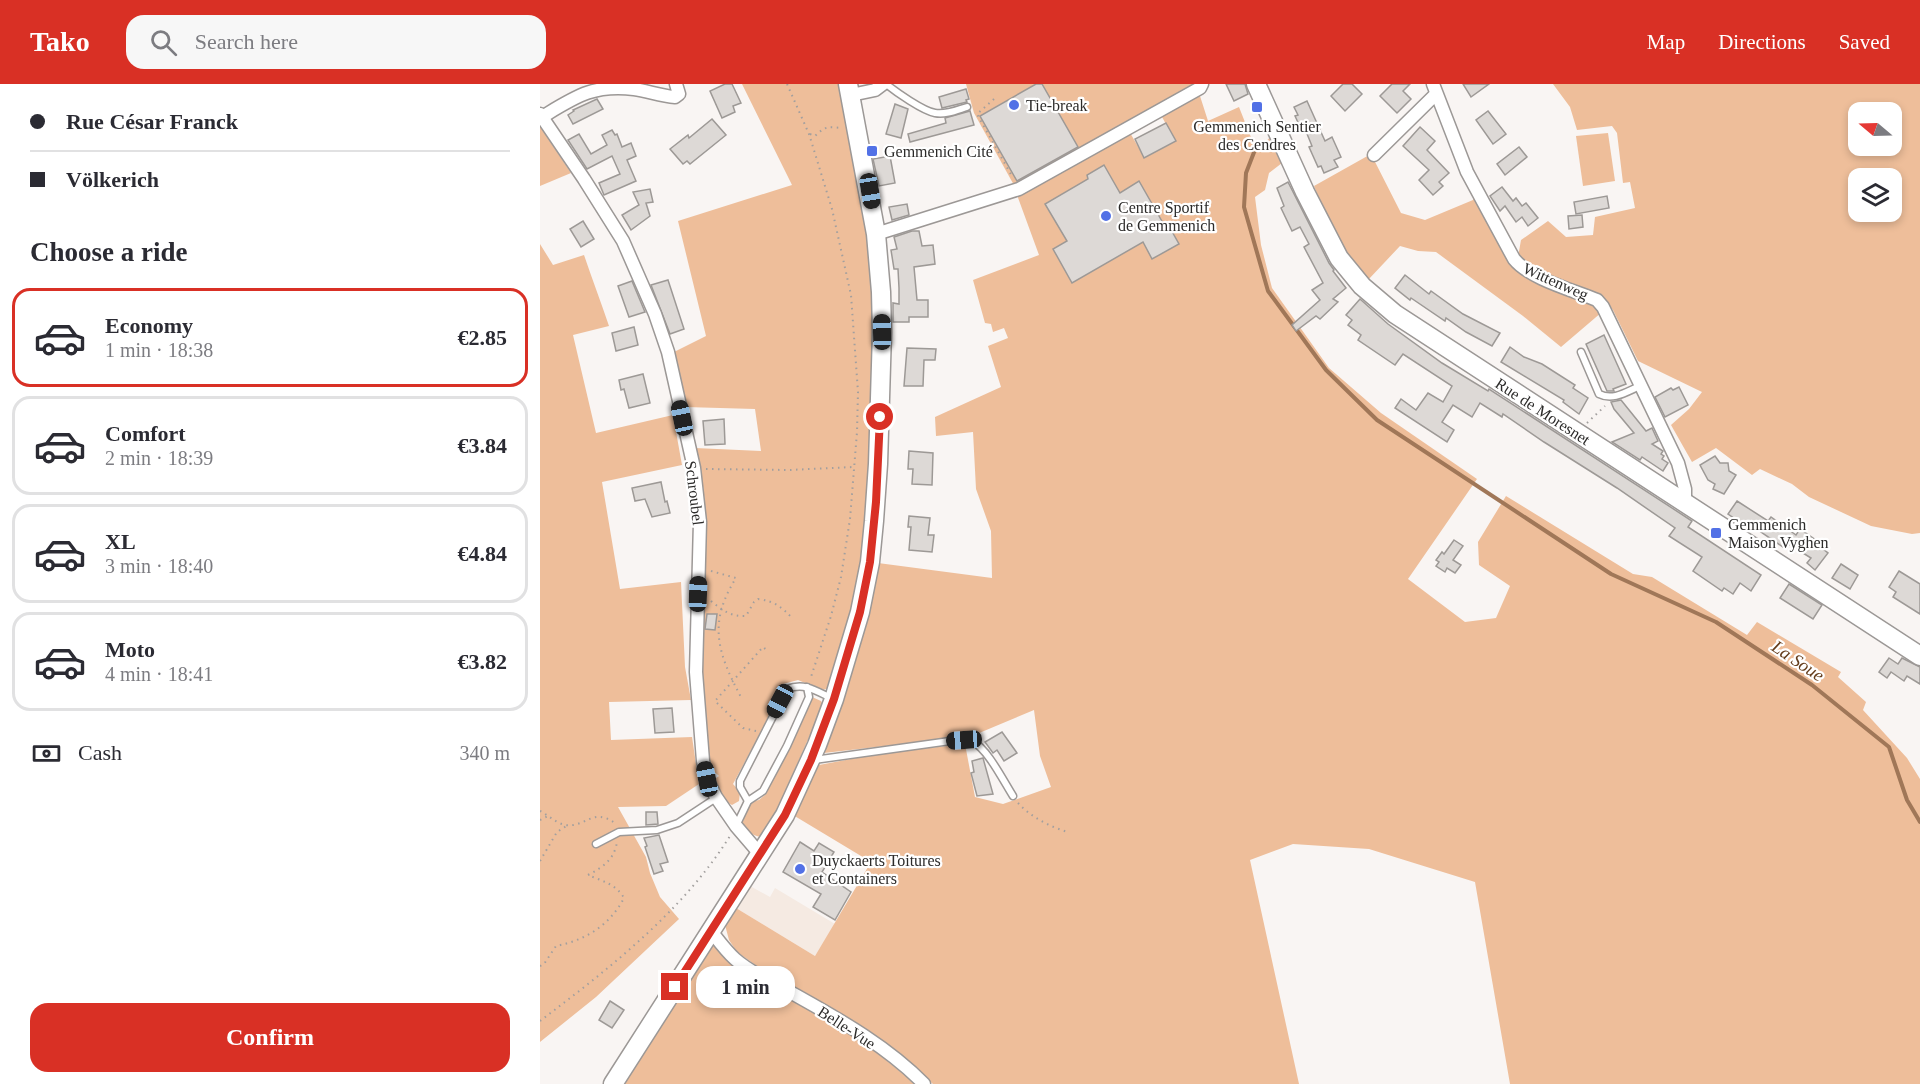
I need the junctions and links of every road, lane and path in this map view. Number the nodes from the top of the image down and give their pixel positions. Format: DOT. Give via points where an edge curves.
graph roads {
  1 [pos="676,84"];
  2 [pos="786,84"];
  3 [pos="885,84"];
  4 [pos="1202,84"];
  5 [pos="1256,84"];
  6 [pos="1434,89"];
  7 [pos="849,90"];
  8 [pos="994,99"];
  9 [pos="967,106"];
  10 [pos="541,116"];
  11 [pos="857,127"];
  12 [pos="809,134"];
  13 [pos="1374,155"];
  14 [pos="1019,189"];
  15 [pos="876,234"];
  16 [pos="1581,352"];
  17 [pos="1640,386"];
  18 [pos="1613,397"];
  19 [pos="1577,432"];
  20 [pos="853,467"];
  21 [pos="694,468"];
  22 [pos="1685,502"];
  23 [pos="711,571"];
  24 [pos="698,594"];
  25 [pos="721,610"];
  26 [pos="793,619"];
  27 [pos="768,651"];
  28 [pos="1920,656"];
  29 [pos="733,681"];
  30 [pos="807,687"];
  31 [pos="742,699"];
  32 [pos="834,699"];
  33 [pos="763,735"];
  34 [pos="811,760"];
  35 [pos="1013,796"];
  36 [pos="716,797"];
  37 [pos="748,801"];
  38 [pos="540,811"];
  39 [pos="548,816"];
  40 [pos="540,820"];
  41 [pos="568,825"];
  42 [pos="736,826"];
  43 [pos="620,832"];
  44 [pos="1068,832"];
  45 [pos="596,844"];
  46 [pos="760,854"];
  47 [pos="540,861"];
  48 [pos="711,931"];
  49 [pos="540,966"];
  50 [pos="540,1021"];
  51 [pos="613,1084"];
  52 [pos="924,1084"];
  1 -- 10 [label="street" via="679,94 675,98 633,89 590,90"];
  2 -- 12 [label="path"];
  3 -- 7 [label="street" via="875,90"];
  3 -- 9 [label="lane" via="933,114"];
  4 -- 14 [label="street"];
  5 -- 19 [label="main road, Rue de Moresnet" via="1333,248 1362,286 1395,314"];
  6 -- 13 [label="street, Wittenweg"];
  6 -- 17 [label="street, Wittenweg" via="1467,172 1521,268 1597,300"];
  7 -- 11 [label="main road"];
  8 -- 14 [label="path" via="977,114"];
  10 -- 21 [label="street, Schroubel" via="623,241 668,352"];
  11 -- 12 [label="path" via="834,126 823,128 815,136"];
  11 -- 15 [label="main road"];
  12 -- 20 [label="path" via="832,209 851,295 858,392"];
  14 -- 15 [label="street"];
  15 -- 32 [label="main road" via="882,332 874,521 860,612"];
  16 -- 18 [label="lane" via="1599,394"];
  17 -- 18 [label="lane"];
  17 -- 22 [label="street, Wittenweg" via="1678,463"];
  18 -- 19 [label="path"];
  19 -- 22 [label="main road, Rue de Moresnet"];
  20 -- 21 [label="path"];
  20 -- 30 [label="path" via="841,577"];
  21 -- 24 [label="street, Schroubel" via="700,522"];
  22 -- 28 [label="main road, Rue de Moresnet"];
  23 -- 25 [label="path" via="736,578"];
  24 -- 25 [label="path"];
  24 -- 36 [label="street, Schroubel" via="696,672 703,761"];
  25 -- 26 [label="path" via="746,616 754,602 762,599 783,607"];
  25 -- 29 [label="path" via="719,642 725,668"];
  27 -- 29 [label="path" via="763,647"];
  29 -- 31 [label="path"];
  29 -- 33 [label="path" via="715,701 743,728"];
  30 -- 32 [label="lane"];
  30 -- 33 [label="lane" via="786,689"];
  30 -- 37 [label="lane" via="809,697 778,764 763,792"];
  32 -- 34 [label="main road"];
  33 -- 37 [label="lane" via="740,781"];
  34 -- 35 [label="lane" via="972,741 988,756"];
  34 -- 46 [label="main road" via="785,815"];
  35 -- 44 [label="path" via="1028,812"];
  36 -- 42 [label="street, Schroubel"];
  36 -- 43 [label="lane" via="678,823 657,830"];
  37 -- 42 [label="lane"];
  38 -- 39 [label="path"];
  39 -- 40 [label="path"];
  39 -- 41 [label="path"];
  41 -- 43 [label="path" via="595,816 606,817"];
  41 -- 47 [label="path" via="556,832"];
  42 -- 46 [label="street, Schroubel"];
  42 -- 50 [label="path" via="722,849 645,936"];
  43 -- 45 [label="lane"];
  43 -- 49 [label="path" via="615,854 604,867 588,875 620,890 624,898 617,913 573,943 556,946"];
  46 -- 48 [label="main road"];
  48 -- 51 [label="main road"];
  48 -- 52 [label="street, Belle-Vue" via="748,969 830,1014"];
}
